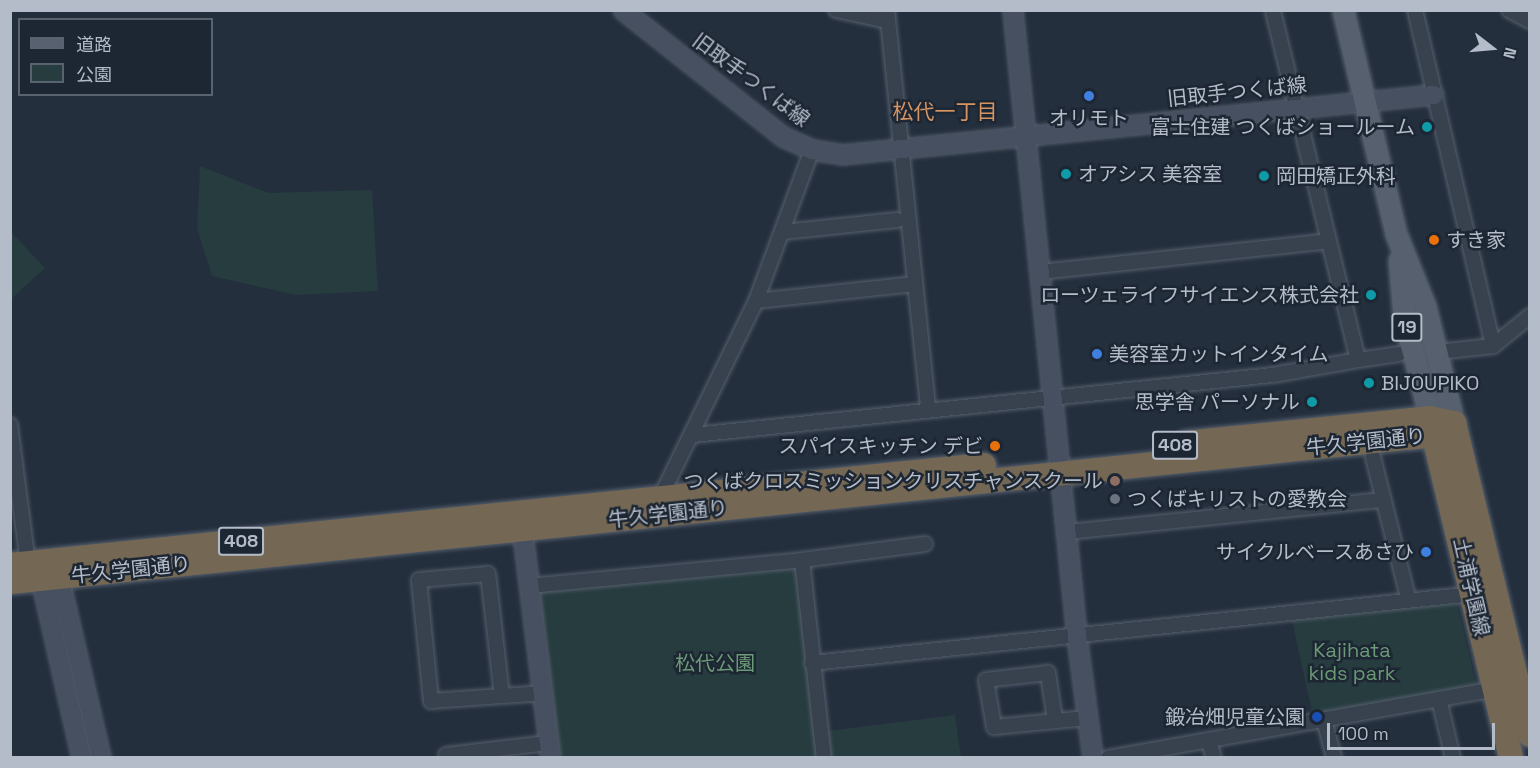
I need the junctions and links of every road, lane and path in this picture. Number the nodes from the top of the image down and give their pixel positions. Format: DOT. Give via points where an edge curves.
graph roads {
  1 [pos="624,10"];
  2 [pos="836,10"];
  3 [pos="1013,10"];
  4 [pos="1273,10"];
  5 [pos="1343,10"];
  6 [pos="1415,10"];
  7 [pos="1509,10"];
  8 [pos="887,16"];
  9 [pos="1530,21"];
  10 [pos="1434,95"];
  11 [pos="1364,102"];
  12 [pos="1297,108"];
  13 [pos="1027,138"];
  14 [pos="812,150"];
  15 [pos="902,150"];
  16 [pos="897,220"];
  17 [pos="783,232"];
  18 [pos="1396,234"];
  19 [pos="1328,241"];
  20 [pos="1040,272"];
  21 [pos="915,284"];
  22 [pos="756,301"];
  23 [pos="1529,318"];
  24 [pos="1493,346"];
  25 [pos="1438,352"];
  26 [pos="1399,354"];
  27 [pos="1358,360"];
  28 [pos="1052,397"];
  29 [pos="928,410"];
  30 [pos="10,425"];
  31 [pos="1439,425"];
  32 [pos="693,435"];
  33 [pos="1373,457"];
  34 [pos="1059,465"];
  35 [pos="661,496"];
  36 [pos="1383,500"];
  37 [pos="521,521"];
  38 [pos="1066,532"];
  39 [pos="925,544"];
  40 [pos="802,560"];
  41 [pos="38,569"];
  42 [pos="10,582"];
  43 [pos="529,586"];
  44 [pos="1473,594"];
  45 [pos="1409,602"];
  46 [pos="1077,636"];
  47 [pos="812,663"];
  48 [pos="1514,686"];
  49 [pos="541,693"];
  50 [pos="502,696"];
  51 [pos="1439,699"];
  52 [pos="1087,718"];
  53 [pos="1055,720"];
  54 [pos="1324,720"];
  55 [pos="1530,735"];
  56 [pos="1209,741"];
  57 [pos="549,750"];
  58 [pos="446,755"];
  59 [pos="82,758"];
  60 [pos="101,758"];
  61 [pos="824,758"];
  62 [pos="1094,758"];
  63 [pos="1108,758"];
  64 [pos="1214,758"];
  65 [pos="1334,758"];
  66 [pos="1453,758"];
  67 [pos="1511,758"];
  1 -- 14 [label="street, 旧取手つくば線" via="783,137"];
  2 -- 8 [label="street"];
  3 -- 13 [label="street"];
  4 -- 12 [label="street"];
  5 -- 11 [label="main road, 19"];
  6 -- 10 [label="street"];
  7 -- 9 [label="street"];
  8 -- 15 [label="street"];
  10 -- 11 [label="street, 旧取手つくば線"];
  10 -- 24 [label="street"];
  11 -- 12 [label="street, 旧取手つくば線"];
  11 -- 18 [label="main road, 19"];
  12 -- 13 [label="street, 旧取手つくば線"];
  12 -- 19 [label="street"];
  13 -- 15 [label="street, 旧取手つくば線"];
  13 -- 20 [label="street"];
  14 -- 15 [label="street, 旧取手つくば線" via="856,156"];
  14 -- 17 [label="street"];
  15 -- 21 [label="street"];
  16 -- 17 [label="street"];
  17 -- 22 [label="street"];
  18 -- 25 [label="main road, 19"];
  18 -- 31 [label="main road, 19" via="1404,318"];
  19 -- 20 [label="street"];
  19 -- 27 [label="street"];
  20 -- 28 [label="street"];
  21 -- 22 [label="street"];
  21 -- 29 [label="street"];
  22 -- 32 [label="street"];
  23 -- 24 [label="street"];
  24 -- 25 [label="street"];
  25 -- 31 [label="main road, 19"];
  26 -- 27 [label="street"];
  27 -- 28 [label="street" via="1273,375"];
  28 -- 29 [label="street"];
  28 -- 34 [label="street"];
  29 -- 32 [label="street"];
  30 -- 41 [label="street"];
  31 -- 34 [label="highway, 牛久学園通り / 408"];
  31 -- 44 [label="highway, 土浦学園線"];
  31 -- 48 [label="highway, 土浦学園線"];
  32 -- 35 [label="street"];
  33 -- 36 [label="street"];
  34 -- 35 [label="highway, 牛久学園通り / 408"];
  34 -- 37 [label="highway, 牛久学園通り / 408"];
  34 -- 38 [label="street"];
  35 -- 37 [label="highway, 牛久学園通り / 408"];
  36 -- 38 [label="street"];
  36 -- 45 [label="street"];
  37 -- 41 [label="highway, 牛久学園通り / 408"];
  37 -- 43 [label="street"];
  38 -- 46 [label="street"];
  39 -- 40 [label="street"];
  40 -- 43 [label="street"];
  40 -- 47 [label="street"];
  41 -- 42 [label="highway, 牛久学園通り / 408"];
  41 -- 59 [label="street"];
  41 -- 60 [label="street"];
  43 -- 49 [label="street"];
  44 -- 45 [label="street"];
  44 -- 48 [label="highway, 土浦学園線"];
  45 -- 46 [label="street"];
  46 -- 47 [label="street"];
  46 -- 52 [label="street"];
  47 -- 61 [label="street"];
  48 -- 51 [label="street"];
  48 -- 55 [label="highway, 土浦学園線"];
  48 -- 67 [label="highway, 土浦学園線"];
  49 -- 50 [label="street"];
  49 -- 57 [label="street"];
  50 -- 50 [label="street" via="431,701 419,580 488,574"];
  51 -- 54 [label="street"];
  51 -- 66 [label="street"];
  52 -- 53 [label="street"];
  52 -- 62 [label="street"];
  53 -- 53 [label="street" via="994,727 986,681 1048,674"];
  54 -- 56 [label="street"];
  54 -- 65 [label="street"];
  56 -- 63 [label="street"];
  56 -- 64 [label="street"];
  57 -- 58 [label="street"];
}
